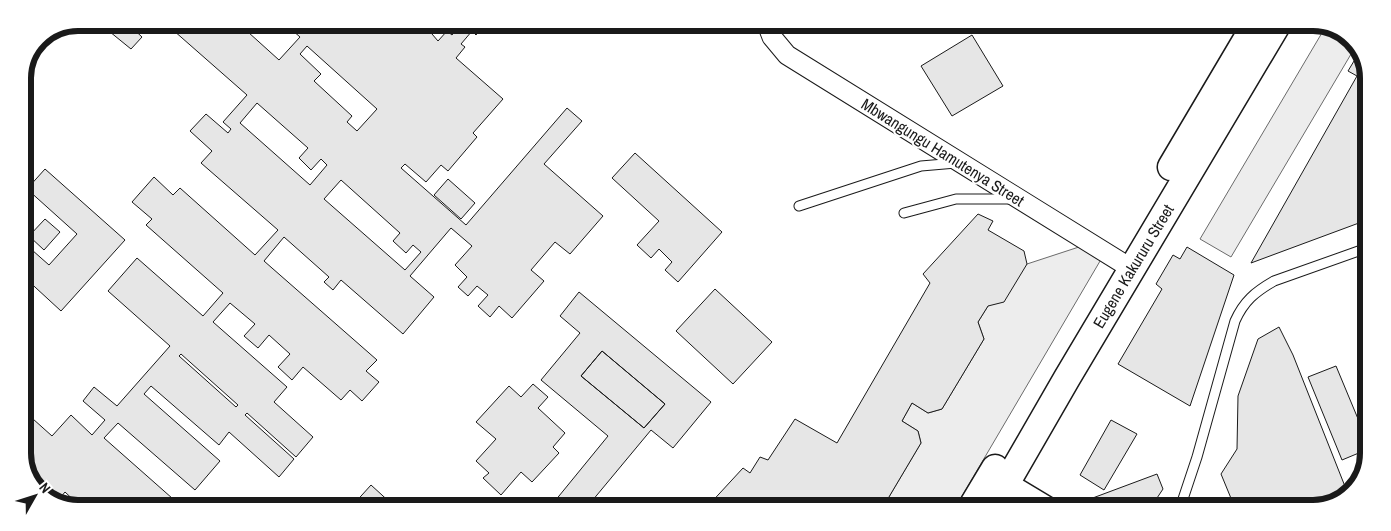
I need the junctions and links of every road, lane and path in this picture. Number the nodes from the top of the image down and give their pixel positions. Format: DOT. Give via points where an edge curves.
graph roads {
  1 [pos="770,31"];
  2 [pos="1252,31"];
  3 [pos="1273,31"];
  4 [pos="959,162"];
  5 [pos="1018,199"];
  6 [pos="799,206"];
  7 [pos="904,213"];
  8 [pos="1360,250"];
  9 [pos="1124,264"];
  10 [pos="999,478"];
  11 [pos="978,500"];
  12 [pos="994,500"];
  13 [pos="1033,500"];
  14 [pos="1183,500"];
  1 -- 4 [label="street, Mbwangungu Hamutenya Street" via="787,55"];
  2 -- 9 [label="main road, Eugene Kakururu Street"];
  3 -- 9 [label="main road, Eugene Kakururu Street"];
  4 -- 5 [label="street, Mbwangungu Hamutenya Street"];
  4 -- 6 [label="lane" via="920,166"];
  5 -- 7 [label="lane" via="956,199"];
  5 -- 9 [label="street, Mbwangungu Hamutenya Street"];
  8 -- 14 [label="lane" via="1274,281 1241,308"];
  9 -- 10 [label="main road, Eugene Kakururu Street" via="1067,378"];
  10 -- 11 [label="main road, Eugene Kakururu Street"];
  10 -- 12 [label="main road, Eugene Kakururu Street"];
  10 -- 13 [label="street"];
}
